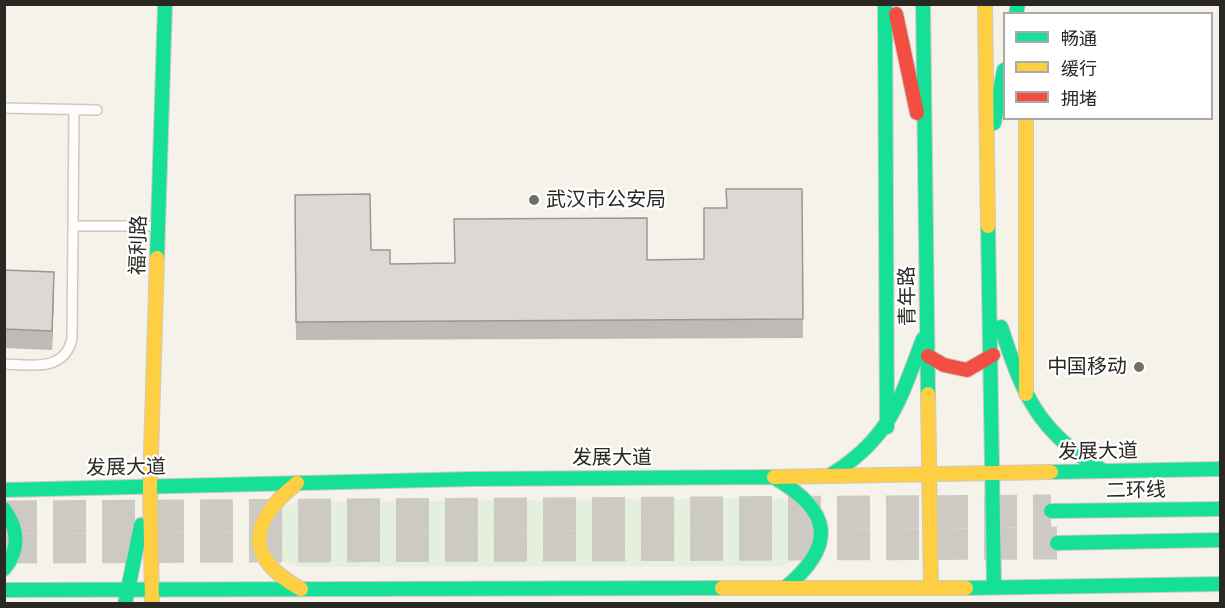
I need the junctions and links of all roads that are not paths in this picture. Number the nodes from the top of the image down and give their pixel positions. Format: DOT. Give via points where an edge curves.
graph roads {
  1 [pos="165,4"];
  2 [pos="885,4"];
  3 [pos="894,4"];
  4 [pos="923,4"];
  5 [pos="985,4"];
  6 [pos="1003,79"];
  7 [pos="4,108"];
  8 [pos="74,110"];
  9 [pos="97,110"];
  10 [pos="1026,120"];
  11 [pos="926,153"];
  12 [pos="987,153"];
  13 [pos="74,226"];
  14 [pos="159,226"];
  15 [pos="990,289"];
  16 [pos="928,326"];
  17 [pos="993,355"];
  18 [pos="928,356"];
  19 [pos="4,364"];
  20 [pos="1026,394"];
  21 [pos="887,427"];
  22 [pos="1221,469"];
  23 [pos="1104,471"];
  24 [pos="930,473"];
  25 [pos="993,473"];
  26 [pos="772,476"];
  27 [pos="827,477"];
  28 [pos="297,483"];
  29 [pos="150,487"];
  30 [pos="4,490"];
  31 [pos="4,509"];
  32 [pos="1221,509"];
  33 [pos="1051,511"];
  34 [pos="1221,540"];
  35 [pos="1057,543"];
  36 [pos="4,569"];
  37 [pos="1221,584"];
  38 [pos="1029,586"];
  39 [pos="994,587"];
  40 [pos="785,588"];
  41 [pos="888,588"];
  42 [pos="931,588"];
  43 [pos="301,589"];
  44 [pos="4,590"];
  45 [pos="60,590"];
  46 [pos="226,590"];
  47 [pos="126,597"];
  48 [pos="152,597"];
  49 [pos="84,603"];
  50 [pos="206,603"];
  51 [pos="924,603"];
  52 [pos="1009,603"];
  1 -- 14 [label="main road, 福利路"];
  2 -- 21 [label="main road, 青年路"];
  3 -- 11 [label="main road"];
  4 -- 11 [label="main road, 青年路"];
  5 -- 12 [label="main road"];
  6 -- 12 [label="main road"];
  7 -- 8 [label="lane"];
  8 -- 9 [label="lane"];
  8 -- 13 [label="lane"];
  10 -- 20 [label="main road"];
  11 -- 16 [label="main road, 青年路"];
  12 -- 15 [label="main road"];
  13 -- 14 [label="lane"];
  13 -- 19 [label="lane" via="69,350 53,363"];
  14 -- 29 [label="main road, 福利路"];
  15 -- 17 [label="main road"];
  15 -- 20 [label="main road"];
  16 -- 18 [label="main road, 青年路"];
  16 -- 21 [label="main road"];
  17 -- 18 [label="main road" via="967,370 944,365"];
  17 -- 25 [label="main road"];
  18 -- 24 [label="main road, 青年路"];
  20 -- 23 [label="main road" via="1055,439 1074,455"];
  21 -- 27 [label="main road" via="853,463"];
  22 -- 23 [label="main road, 发展大道"];
  23 -- 25 [label="main road, 发展大道"];
  24 -- 25 [label="main road, 发展大道"];
  24 -- 27 [label="main road, 发展大道"];
  24 -- 42 [label="main road, 青年路"];
  25 -- 39 [label="main road"];
  26 -- 27 [label="main road, 发展大道"];
  26 -- 28 [label="main road, 发展大道"];
  26 -- 40 [label="main road" via="802,494 813,506 822,534 811,565"];
  28 -- 29 [label="main road, 发展大道"];
  28 -- 43 [label="main road" via="263,517 259,546 273,573"];
  29 -- 30 [label="main road, 发展大道"];
  29 -- 47 [label="main road"];
  29 -- 48 [label="main road"];
  31 -- 36 [label="main road" via="14,522 17,543"];
  32 -- 33 [label="main road, 二环线"];
  34 -- 35 [label="main road"];
  37 -- 38 [label="main road"];
  38 -- 39 [label="main road"];
  38 -- 52 [label="main road"];
  39 -- 42 [label="main road"];
  40 -- 41 [label="main road"];
  40 -- 43 [label="main road"];
  41 -- 42 [label="main road"];
  41 -- 51 [label="main road"];
  43 -- 46 [label="main road"];
  44 -- 45 [label="main road"];
  45 -- 47 [label="main road"];
  45 -- 49 [label="main road"];
  46 -- 48 [label="main road"];
  46 -- 50 [label="main road"];
  47 -- 48 [label="main road"];
}
